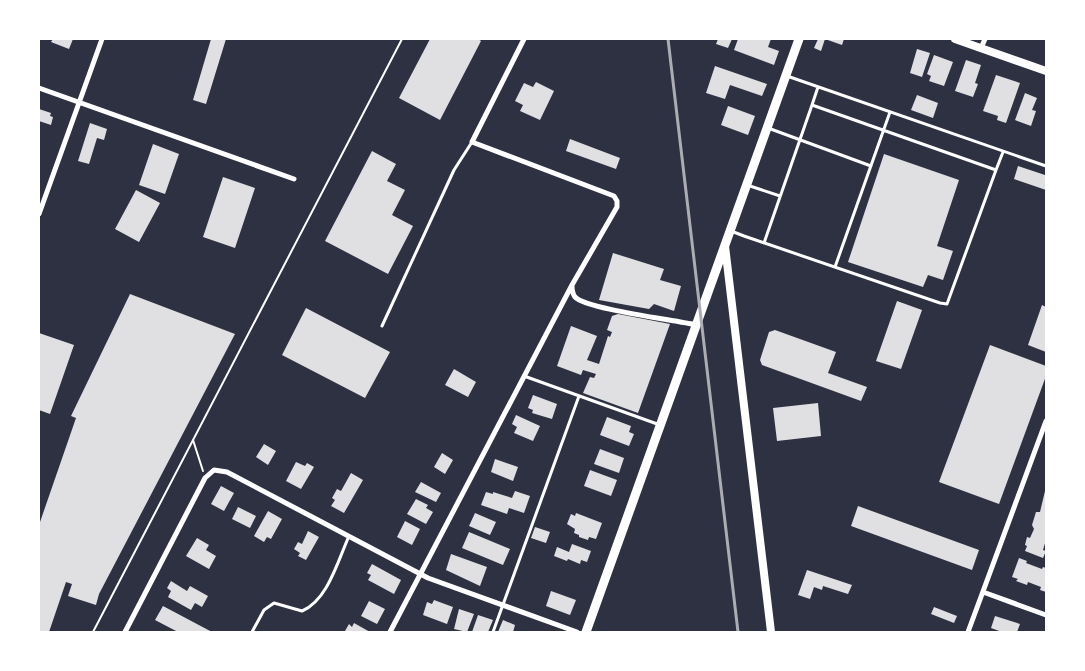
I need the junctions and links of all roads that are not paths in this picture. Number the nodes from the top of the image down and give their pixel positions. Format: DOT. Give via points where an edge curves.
graph roads {
  1 [pos="102,39"];
  2 [pos="524,39"];
  3 [pos="799,39"];
  4 [pos="955,39"];
  5 [pos="985,39"];
  6 [pos="981,48"];
  7 [pos="1046,71"];
  8 [pos="786,75"];
  9 [pos="818,87"];
  10 [pos="39,88"];
  11 [pos="79,102"];
  12 [pos="812,105"];
  13 [pos="890,112"];
  14 [pos="767,128"];
  15 [pos="883,130"];
  16 [pos="799,140"];
  17 [pos="472,142"];
  18 [pos="1003,151"];
  19 [pos="870,166"];
  20 [pos="1046,166"];
  21 [pos="996,170"];
  22 [pos="294,179"];
  23 [pos="747,185"];
  24 [pos="780,196"];
  25 [pos="39,214"];
  26 [pos="730,231"];
  27 [pos="764,243"];
  28 [pos="725,246"];
  29 [pos="835,267"];
  30 [pos="572,285"];
  31 [pos="696,324"];
  32 [pos="382,326"];
  33 [pos="524,376"];
  34 [pos="579,396"];
  35 [pos="1046,421"];
  36 [pos="660,425"];
  37 [pos="350,534"];
  38 [pos="421,572"];
  39 [pos="983,592"];
  40 [pos="503,605"];
  41 [pos="1046,615"];
  42 [pos="125,632"];
  43 [pos="252,632"];
  44 [pos="390,632"];
  45 [pos="493,632"];
  46 [pos="577,632"];
  47 [pos="586,632"];
  48 [pos="771,632"];
  49 [pos="968,632"];
  1 -- 11 [label="street"];
  2 -- 17 [label="street"];
  3 -- 8 [label="main road"];
  4 -- 6 [label="street"];
  5 -- 6 [label="street"];
  6 -- 7 [label="street"];
  8 -- 9 [label="lane"];
  8 -- 14 [label="main road"];
  9 -- 12 [label="lane"];
  9 -- 13 [label="lane"];
  10 -- 11 [label="street"];
  11 -- 22 [label="street"];
  11 -- 25 [label="street"];
  12 -- 15 [label="lane"];
  12 -- 16 [label="lane"];
  13 -- 15 [label="lane"];
  13 -- 18 [label="lane"];
  14 -- 16 [label="lane"];
  14 -- 23 [label="main road"];
  15 -- 19 [label="lane"];
  15 -- 21 [label="lane"];
  16 -- 19 [label="lane"];
  16 -- 24 [label="lane"];
  17 -- 30 [label="street" via="602,190 618,201"];
  17 -- 32 [label="lane" via="454,170"];
  18 -- 20 [label="lane"];
  18 -- 21 [label="lane"];
  19 -- 29 [label="lane"];
  21 -- 29 [label="lane" via="946,304"];
  23 -- 24 [label="lane"];
  23 -- 26 [label="main road"];
  24 -- 27 [label="lane"];
  26 -- 27 [label="lane"];
  26 -- 28 [label="main road"];
  27 -- 29 [label="lane"];
  28 -- 31 [label="main road"];
  28 -- 48 [label="street"];
  30 -- 31 [label="street" via="575,298 592,305"];
  30 -- 33 [label="street"];
  31 -- 36 [label="main road"];
  33 -- 34 [label="lane"];
  33 -- 38 [label="street"];
  34 -- 36 [label="lane"];
  34 -- 40 [label="lane"];
  35 -- 39 [label="street"];
  36 -- 47 [label="main road"];
  37 -- 38 [label="street"];
  37 -- 42 [label="street" via="227,472 214,470 205,478"];
  37 -- 43 [label="lane" via="327,583 310,608 302,611 274,603 264,610"];
  38 -- 40 [label="street" via="428,578"];
  38 -- 44 [label="street"];
  39 -- 41 [label="street"];
  39 -- 49 [label="street"];
  40 -- 45 [label="lane"];
  40 -- 46 [label="street"];
}
